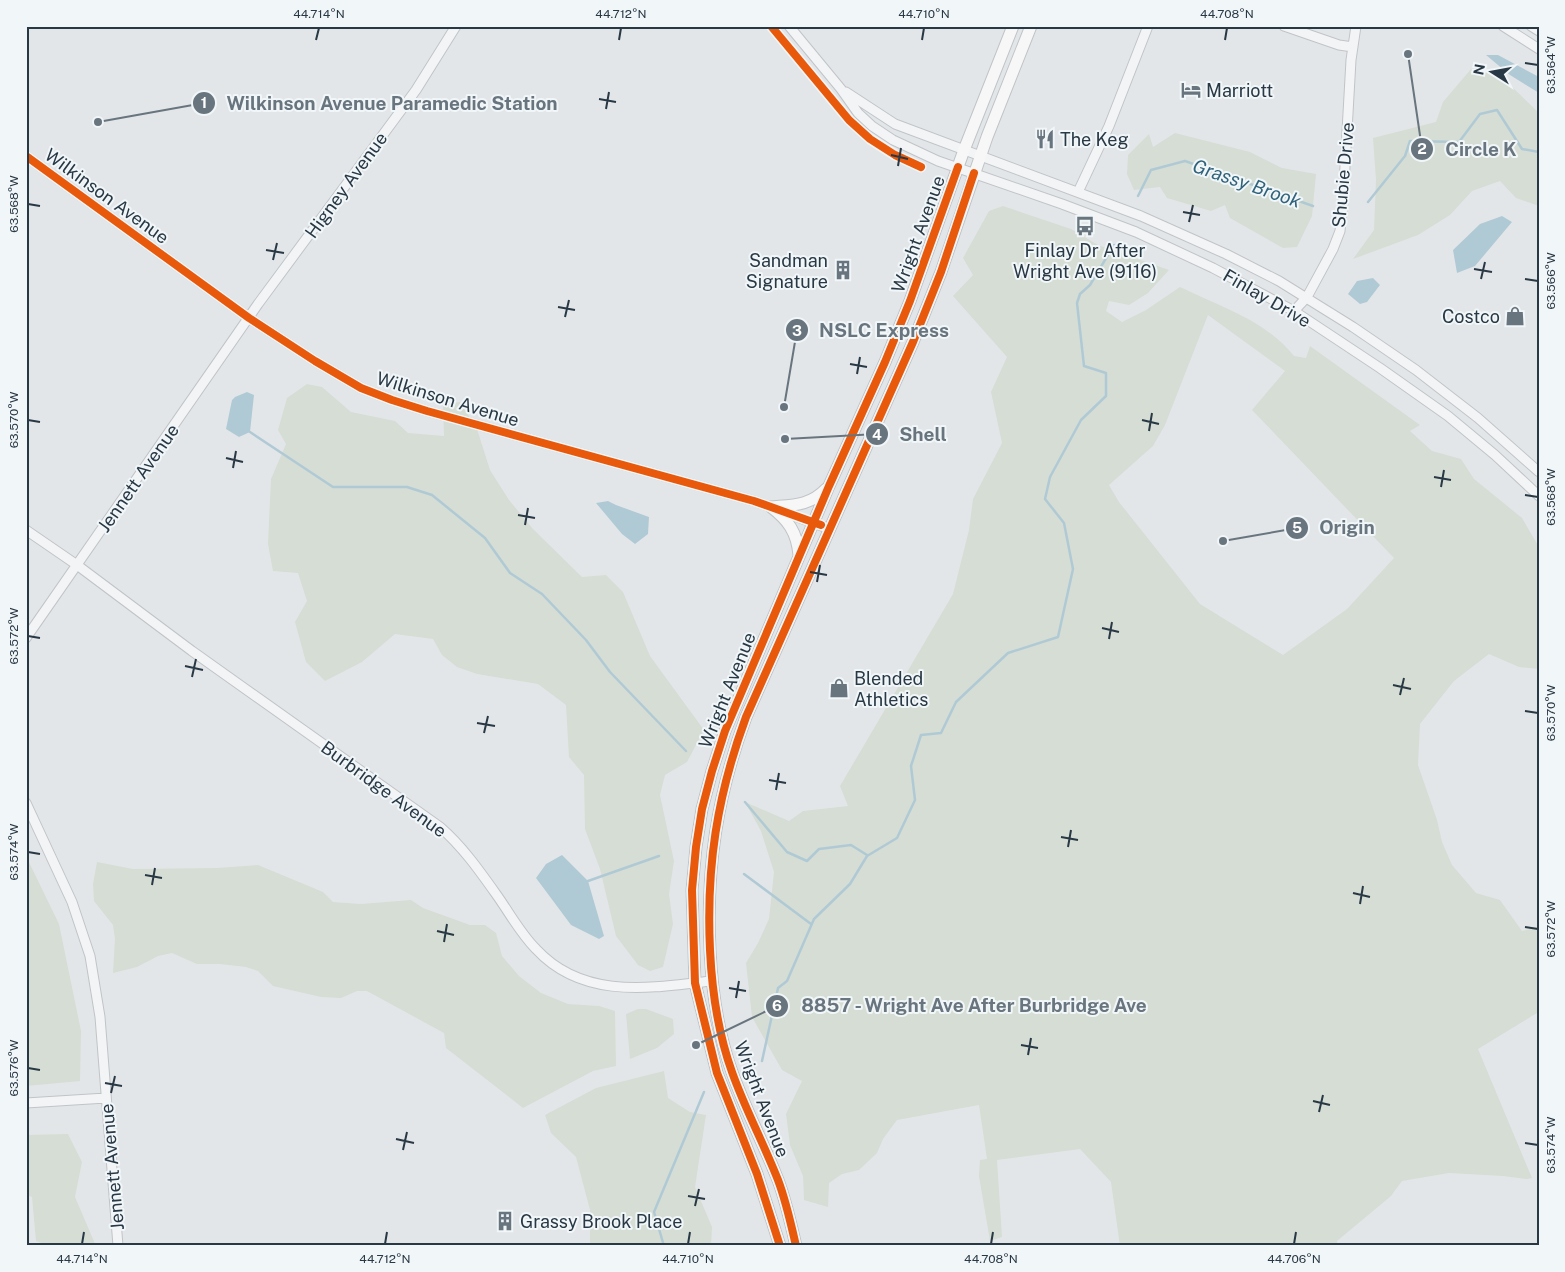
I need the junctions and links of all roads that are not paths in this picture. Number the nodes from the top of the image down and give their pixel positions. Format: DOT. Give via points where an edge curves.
graph roads {
  1 [pos="456,26"];
  2 [pos="788,26"];
  3 [pos="1013,26"];
  4 [pos="1031,26"];
  5 [pos="1148,26"];
  6 [pos="1284,26"];
  7 [pos="1356,26"];
  8 [pos="1503,26"];
  9 [pos="1531,26"];
  10 [pos="1539,31"];
  11 [pos="1352,47"];
  12 [pos="1539,49"];
  13 [pos="841,89"];
  14 [pos="964,150"];
  15 [pos="26,156"];
  16 [pos="980,157"];
  17 [pos="958,167"];
  18 [pos="974,173"];
  19 [pos="1078,192"];
  20 [pos="1307,297"];
  21 [pos="1294,311"];
  22 [pos="250,318"];
  23 [pos="1539,472"];
  24 [pos="828,486"];
  25 [pos="1539,496"];
  26 [pos="770,507"];
  27 [pos="813,522"];
  28 [pos="830,529"];
  29 [pos="26,530"];
  30 [pos="800,555"];
  31 [pos="77,565"];
  32 [pos="26,638"];
  33 [pos="26,803"];
  34 [pos="711,981"];
  35 [pos="695,983"];
  36 [pos="106,1098"];
  37 [pos="26,1103"];
  38 [pos="118,1246"];
  39 [pos="780,1246"];
  40 [pos="796,1246"];
  1 -- 22 [label="street, Higney Avenue" via="416,90"];
  2 -- 13 [label="street"];
  3 -- 14 [label="main road, Wright Avenue"];
  4 -- 16 [label="main road, Wright Avenue"];
  5 -- 19 [label="street" via="1109,126"];
  6 -- 11 [label="street"];
  7 -- 11 [label="street, Shubie Drive"];
  8 -- 12 [label="street"];
  9 -- 10 [label="street"];
  11 -- 20 [label="street, Shubie Drive" via="1340,231"];
  13 -- 14 [label="street, Finlay Drive" via="895,124"];
  13 -- 17 [label="street, Finlay Drive" via="872,126 930,158"];
  14 -- 16 [label="street, Finlay Drive"];
  14 -- 17 [label="main road, Wright Avenue"];
  15 -- 22 [label="street, Wilkinson Avenue"];
  16 -- 18 [label="main road, Wright Avenue"];
  16 -- 19 [label="street, Finlay Drive"];
  17 -- 18 [label="street, Finlay Drive"];
  17 -- 24 [label="main road, Wright Avenue" via="910,301"];
  18 -- 21 [label="street, Finlay Drive" via="1136,232"];
  18 -- 28 [label="main road, Wright Avenue" via="941,272 913,342"];
  19 -- 20 [label="street, Finlay Drive" via="1205,244"];
  20 -- 21 [label="street, Shubie Drive"];
  20 -- 23 [label="street, Finlay Drive" via="1428,380 1478,418"];
  21 -- 25 [label="street, Finlay Drive" via="1448,416"];
  22 -- 26 [label="street, Wilkinson Avenue" via="336,374 392,400"];
  22 -- 31 [label="street, Jennett Avenue"];
  24 -- 26 [label="main road" via="805,504"];
  24 -- 27 [label="main road, Wright Avenue"];
  26 -- 27 [label="street, Wilkinson Avenue"];
  26 -- 30 [label="main road" via="788,522"];
  27 -- 28 [label="street, Wilkinson Avenue"];
  27 -- 30 [label="main road, Wright Avenue"];
  28 -- 34 [label="main road, Wright Avenue" via="733,751 712,852"];
  29 -- 31 [label="street, Burbridge Avenue"];
  30 -- 35 [label="main road, Wright Avenue" via="725,731 702,809 692,890"];
  31 -- 32 [label="street, Jennett Avenue"];
  31 -- 35 [label="street, Burbridge Avenue" via="447,833 535,948 551,964 587,982 611,987"];
  33 -- 36 [label="street, Jennett Avenue" via="72,902 90,956 100,1017"];
  34 -- 35 [label="street, Burbridge Avenue"];
  34 -- 40 [label="main road, Wright Avenue" via="732,1072 779,1182"];
  35 -- 39 [label="main road, Wright Avenue" via="717,1073 757,1174"];
  36 -- 37 [label="street"];
  36 -- 38 [label="street, Jennett Avenue"];
}
